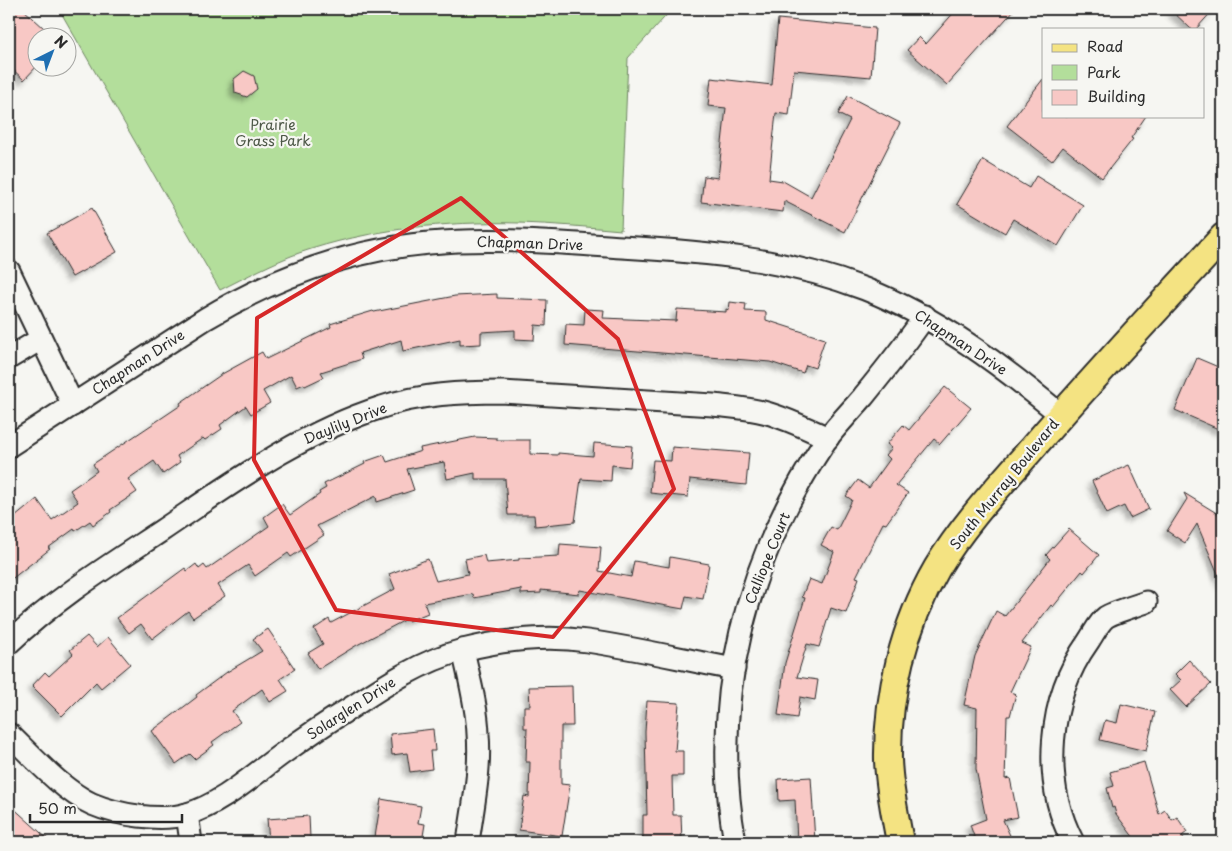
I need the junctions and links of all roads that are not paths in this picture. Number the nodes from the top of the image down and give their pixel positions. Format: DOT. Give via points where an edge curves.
graph roads {
  1 [pos="1223,237"];
  2 [pos="9,271"];
  3 [pos="925,316"];
  4 [pos="41,339"];
  5 [pos="9,358"];
  6 [pos="73,405"];
  7 [pos="1061,415"];
  8 [pos="828,438"];
  9 [pos="9,446"];
  10 [pos="1146,602"];
  11 [pos="9,643"];
  12 [pos="463,650"];
  13 [pos="734,668"];
  14 [pos="9,734"];
  15 [pos="186,814"];
  16 [pos="191,842"];
  17 [pos="468,842"];
  18 [pos="735,842"];
  19 [pos="900,842"];
  20 [pos="1073,842"];
  1 -- 7 [label="main road, South Murray Boulevard"];
  2 -- 4 [label="street"];
  3 -- 6 [label="street, Chapman Drive" via="823,275 729,255 507,240 428,243 339,259 274,282 205,319"];
  3 -- 7 [label="street, Chapman Drive" via="1018,378"];
  3 -- 8 [label="street, Calliope Court" via="898,354"];
  4 -- 5 [label="street"];
  4 -- 6 [label="street"];
  6 -- 9 [label="street, Chapman Drive"];
  7 -- 19 [label="main road, South Murray Boulevard" via="955,541 918,606 902,653 890,718 888,761"];
  8 -- 11 [label="street, Daylily Drive" via="768,413 713,405 469,392 383,406 316,433 258,466 53,604"];
  8 -- 13 [label="street, Calliope Court" via="800,481 765,555 741,625"];
  10 -- 20 [label="street" via="1106,618 1069,675 1059,707 1053,770 1059,803"];
  12 -- 13 [label="street, Solarglen Drive" via="530,639 586,641"];
  12 -- 15 [label="street, Solarglen Drive" via="414,669 387,684 296,743 219,799"];
  12 -- 17 [label="street" via="479,736"];
  13 -- 18 [label="street, Calliope Court" via="727,721 727,753"];
  14 -- 15 [label="street, Solarglen Drive" via="73,792 92,804 146,817"];
  15 -- 16 [label="street"];
}
